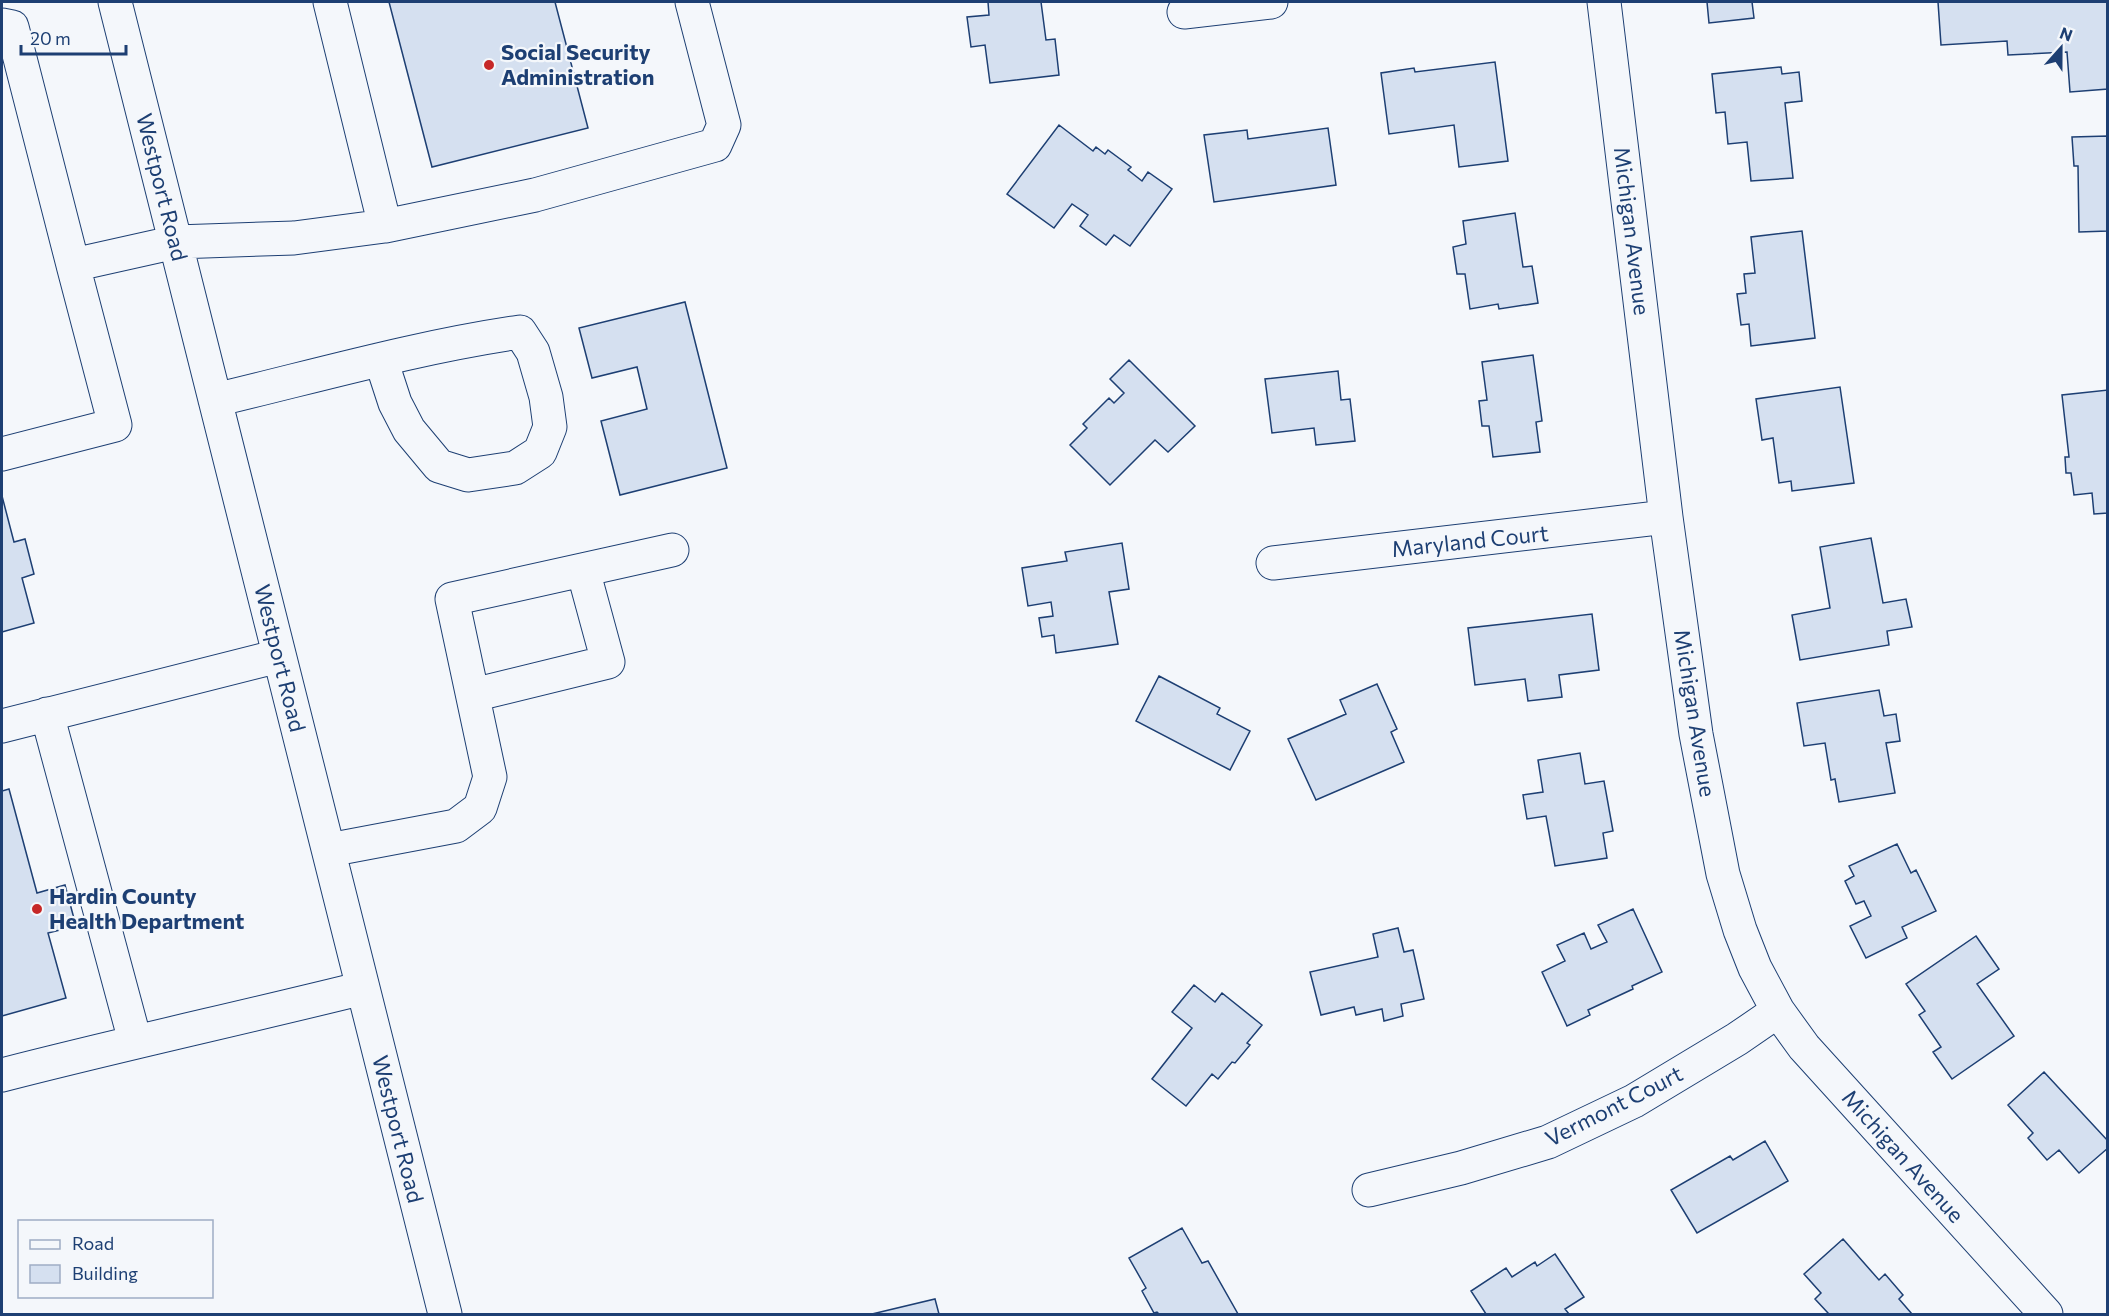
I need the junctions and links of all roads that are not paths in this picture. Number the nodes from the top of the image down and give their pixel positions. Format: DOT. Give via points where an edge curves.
graph roads {
  1 [pos="115,2"];
  2 [pos="330,2"];
  3 [pos="692,2"];
  4 [pos="1270,2"];
  5 [pos="1604,2"];
  6 [pos="1184,12"];
  7 [pos="2,25"];
  8 [pos="384,226"];
  9 [pos="176,242"];
  10 [pos="73,265"];
  11 [pos="381,360"];
  12 [pos="215,400"];
  13 [pos="2,454"];
  14 [pos="1666,518"];
  15 [pos="672,550"];
  16 [pos="1273,563"];
  17 [pos="583,570"];
  18 [pos="279,656"];
  19 [pos="472,696"];
  20 [pos="47,714"];
  21 [pos="2,726"];
  22 [pos="328,850"];
  23 [pos="363,988"];
  24 [pos="1778,1011"];
  25 [pos="135,1041"];
  26 [pos="2,1075"];
  27 [pos="1369,1190"];
  28 [pos="445,1314"];
  29 [pos="2046,1314"];
  1 -- 9 [label="street, Westport Road"];
  2 -- 8 [label="street"];
  3 -- 8 [label="street" via="724,125 715,145 535,195"];
  4 -- 6 [label="street"];
  5 -- 14 [label="street, Michigan Avenue"];
  7 -- 10 [label="street" via="12,27"];
  8 -- 9 [label="street" via="294,238"];
  9 -- 10 [label="street"];
  9 -- 12 [label="street, Westport Road"];
  10 -- 13 [label="street" via="115,425"];
  11 -- 11 [label="street" via="520,332 533,352 546,397 550,427 540,452 515,468 468,475 439,465 409,430 394,403"];
  11 -- 12 [label="street"];
  12 -- 18 [label="street, Westport Road"];
  14 -- 16 [label="street, Maryland Court"];
  14 -- 24 [label="street, Michigan Avenue" via="1696,734 1723,874 1755,968"];
  15 -- 17 [label="street"];
  17 -- 19 [label="street" via="452,599"];
  17 -- 19 [label="street" via="608,662"];
  18 -- 20 [label="street"];
  18 -- 22 [label="street, Westport Road"];
  19 -- 22 [label="street" via="490,777 480,808 456,826"];
  20 -- 21 [label="street"];
  20 -- 25 [label="street"];
  22 -- 23 [label="street, Westport Road"];
  23 -- 25 [label="street"];
  23 -- 28 [label="street, Westport Road"];
  24 -- 27 [label="street, Vermont Court" via="1634,1101 1548,1142"];
  24 -- 29 [label="street, Michigan Avenue" via="1804,1047"];
  25 -- 26 [label="street"];
}
